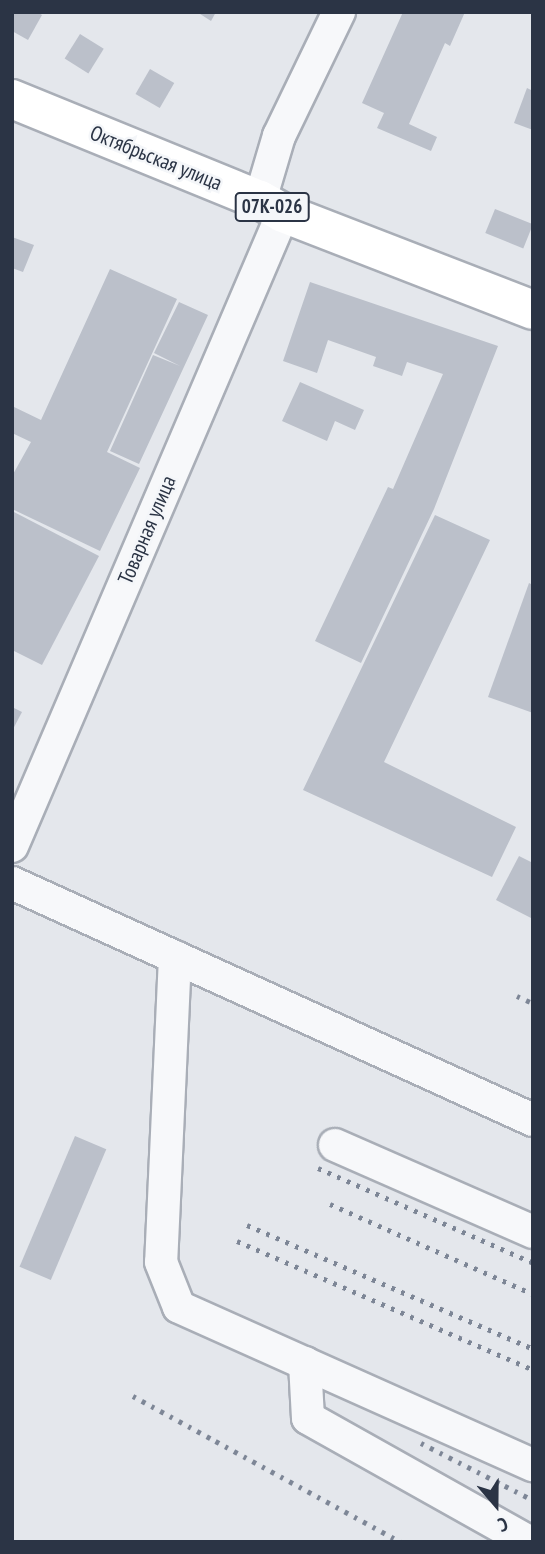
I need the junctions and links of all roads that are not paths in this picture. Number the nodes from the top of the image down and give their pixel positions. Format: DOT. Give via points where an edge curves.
graph roads {
  1 [pos="339,12"];
  2 [pos="12,99"];
  3 [pos="271,207"];
  4 [pos="533,310"];
  5 [pos="12,846"];
  6 [pos="12,883"];
  7 [pos="175,957"];
  8 [pos="533,1120"];
  9 [pos="335,1145"];
  10 [pos="533,1232"];
  11 [pos="305,1363"];
  12 [pos="533,1465"];
  13 [pos="529,1542"];
  1 -- 3 [label="street, Товарная улица" via="279,136"];
  2 -- 3 [label="main road, Октябрьская улица / 07К-026"];
  3 -- 4 [label="main road, Октябрьская улица / 07К-026"];
  3 -- 5 [label="street, Товарная улица"];
  6 -- 7 [label="street"];
  7 -- 8 [label="street"];
  7 -- 11 [label="street" via="161,1262 179,1307"];
  9 -- 10 [label="street"];
  11 -- 12 [label="street"];
  11 -- 13 [label="street" via="308,1418"];
}
